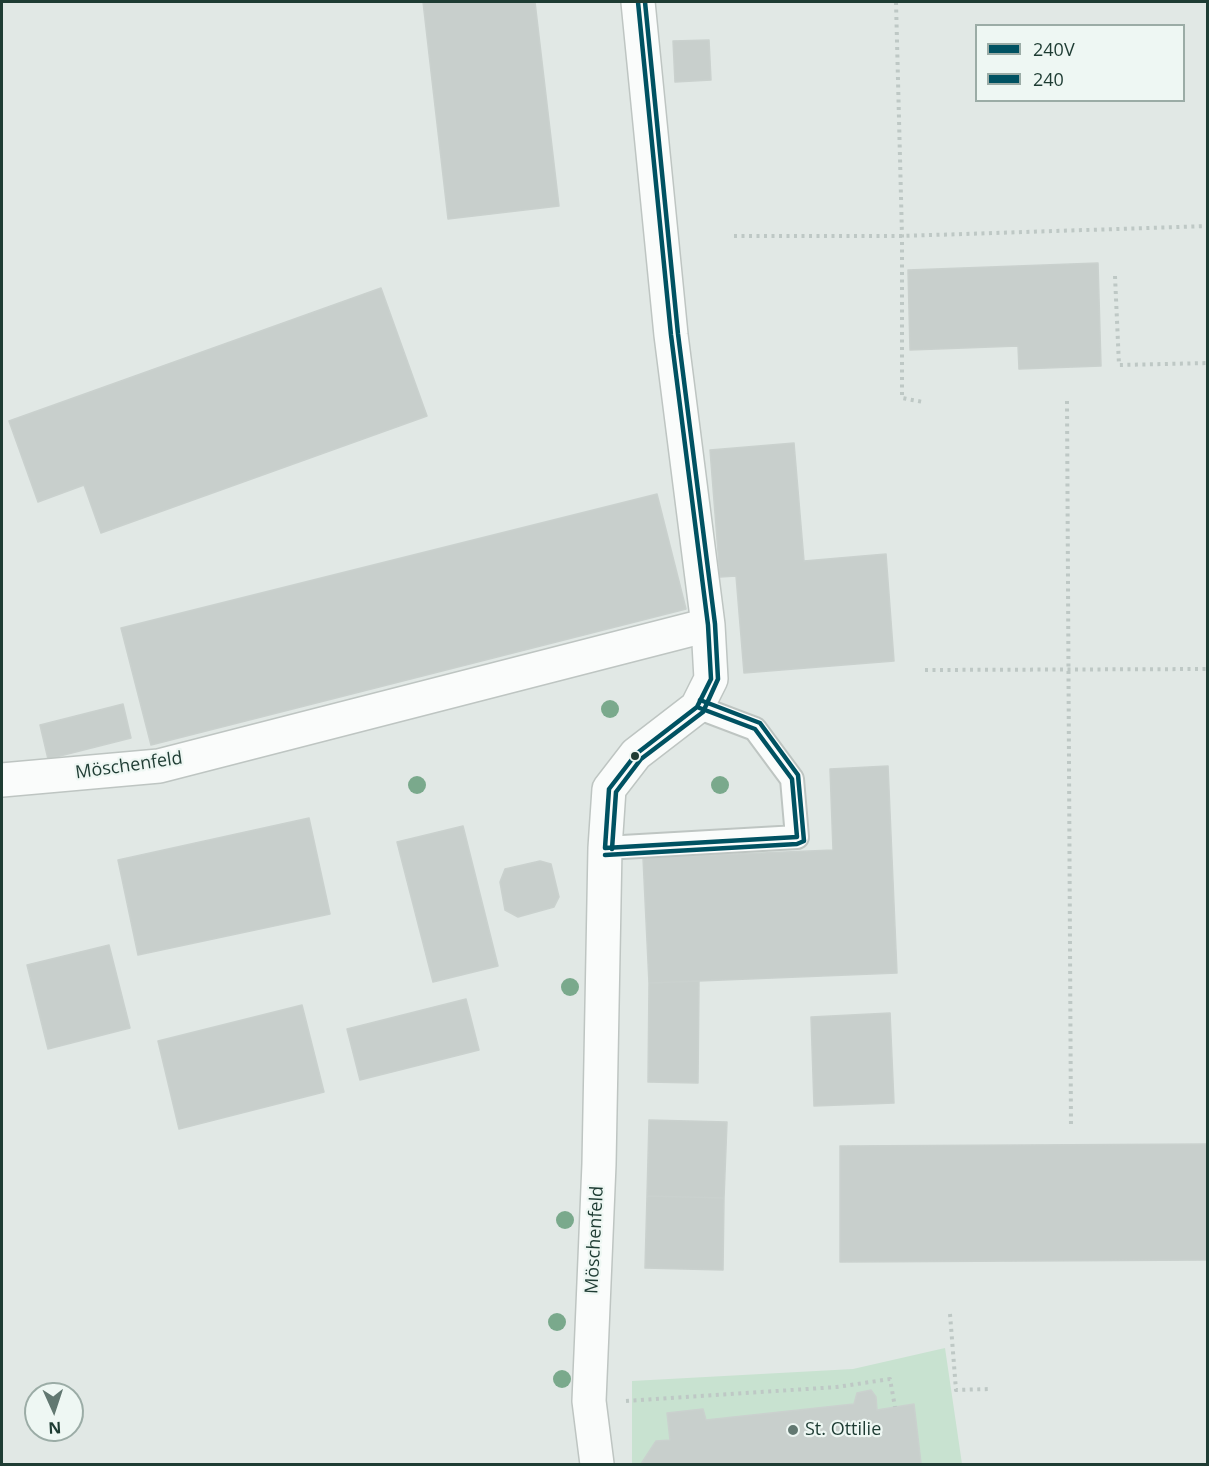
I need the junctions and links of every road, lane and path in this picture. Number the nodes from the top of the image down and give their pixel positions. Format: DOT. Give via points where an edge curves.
graph roads {
  1 [pos="638,2"];
  2 [pos="896,2"];
  3 [pos="1208,226"];
  4 [pos="734,236"];
  5 [pos="902,236"];
  6 [pos="1115,276"];
  7 [pos="1208,363"];
  8 [pos="1067,401"];
  9 [pos="923,402"];
  10 [pos="708,625"];
  11 [pos="1208,669"];
  12 [pos="925,670"];
  13 [pos="1068,670"];
  14 [pos="697,707"];
  15 [pos="2,780"];
  16 [pos="605,848"];
  17 [pos="1071,1128"];
  18 [pos="950,1314"];
  19 [pos="990,1389"];
  20 [pos="632,1401"];
  21 [pos="895,1407"];
  22 [pos="597,1464"];
  1 -- 10 [label="street, Möschenfeld" via="671,335"];
  2 -- 5 [label="path"];
  3 -- 5 [label="path"];
  4 -- 5 [label="path"];
  5 -- 9 [label="path" via="902,398"];
  6 -- 7 [label="path" via="1119,365"];
  8 -- 13 [label="path"];
  10 -- 14 [label="street, Möschenfeld" via="711,679"];
  10 -- 15 [label="street, Möschenfeld" via="159,766"];
  11 -- 13 [label="path"];
  12 -- 13 [label="path"];
  13 -- 17 [label="path"];
  14 -- 16 [label="street, Möschenfeld" via="636,754 609,789"];
  14 -- 16 [label="lane" via="755,729 792,779 797,837"];
  16 -- 22 [label="street, Möschenfeld" via="589,1401"];
  18 -- 19 [label="path" via="956,1390"];
  20 -- 21 [label="path" via="837,1387 891,1379"];
}
